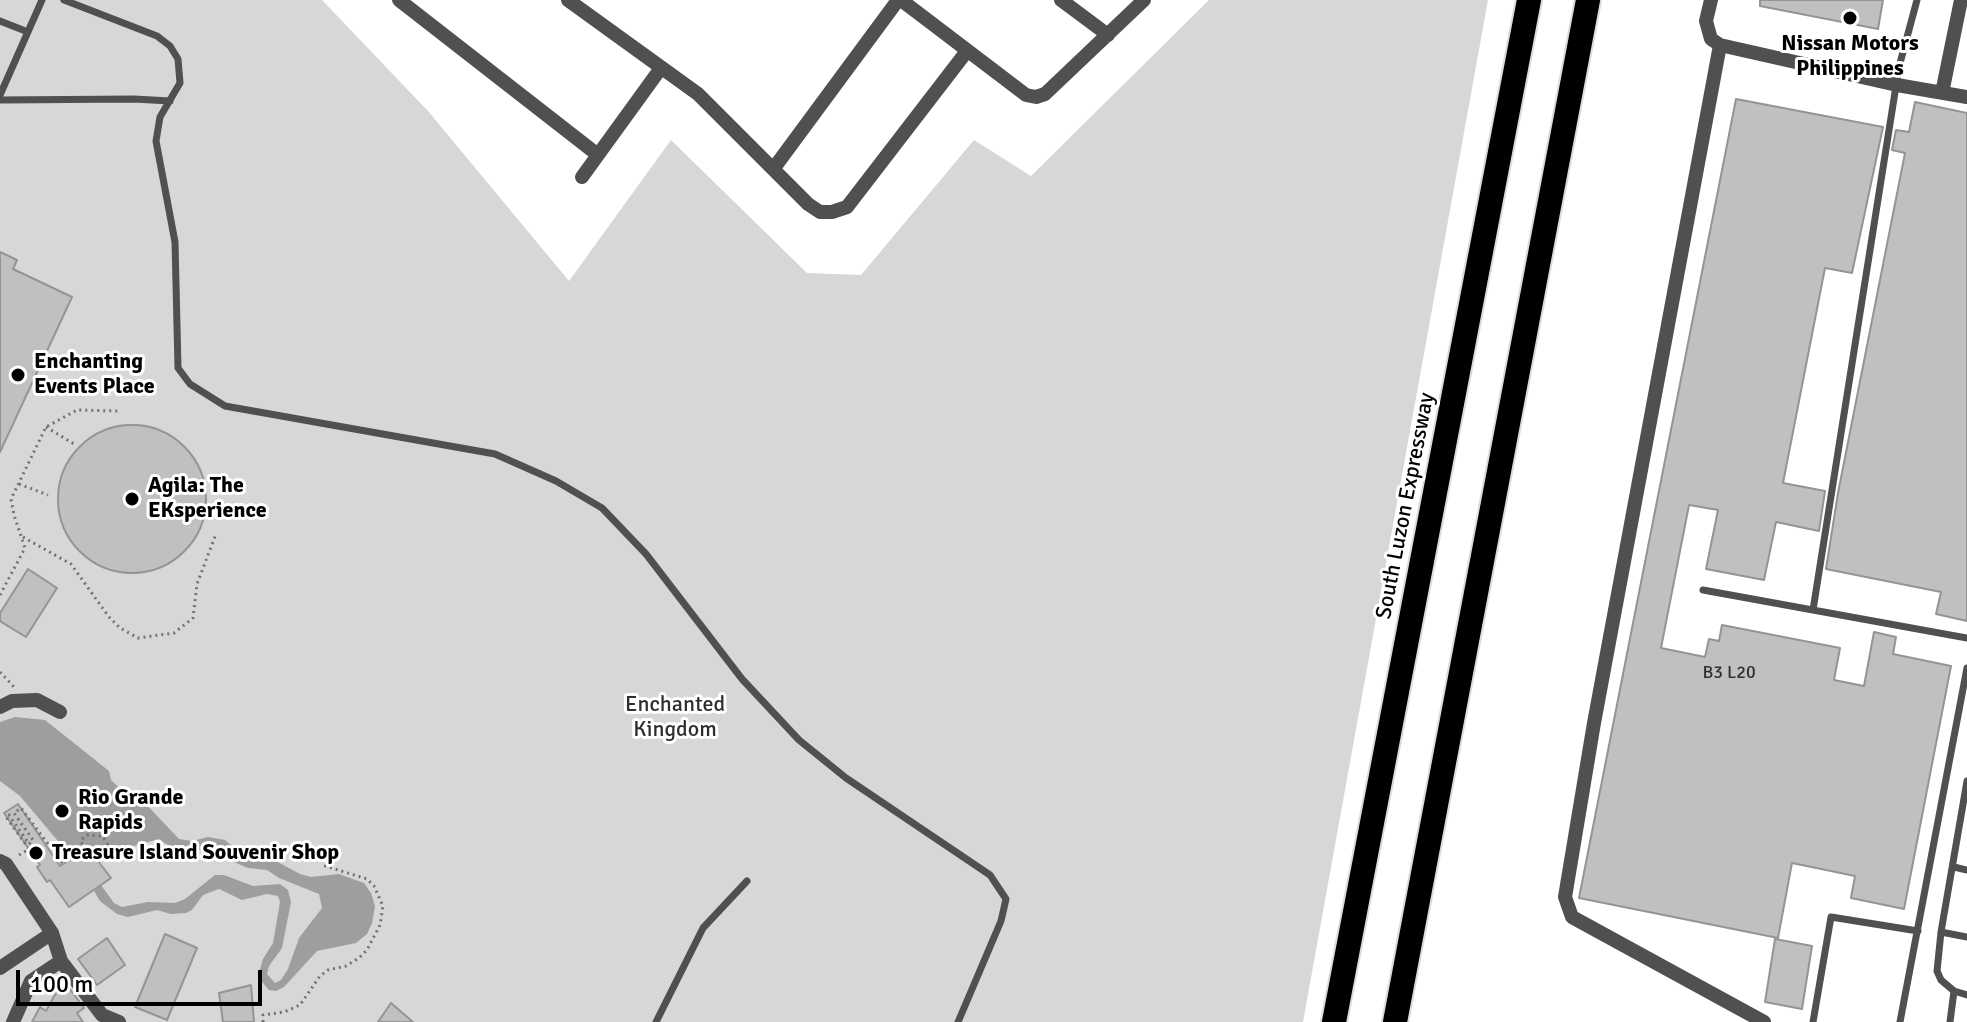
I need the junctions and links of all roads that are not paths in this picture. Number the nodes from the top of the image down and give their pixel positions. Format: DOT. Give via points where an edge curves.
graph roads {
  1 [pos="42,0"];
  2 [pos="64,0"];
  3 [pos="399,0"];
  4 [pos="568,0"];
  5 [pos="900,0"];
  6 [pos="1061,0"];
  7 [pos="1144,0"];
  8 [pos="1529,0"];
  9 [pos="1588,0"];
  10 [pos="1711,0"];
  11 [pos="1917,0"];
  12 [pos="1961,0"];
  13 [pos="0,21"];
  14 [pos="28,32"];
  15 [pos="1108,35"];
  16 [pos="1720,45"];
  17 [pos="967,51"];
  18 [pos="661,68"];
  19 [pos="4,77"];
  20 [pos="1897,85"];
  21 [pos="1942,93"];
  22 [pos="0,97"];
  23 [pos="1967,97"];
  24 [pos="170,101"];
  25 [pos="598,155"];
  26 [pos="774,168"];
  27 [pos="582,177"];
  28 [pos="1703,590"];
  29 [pos="1813,610"];
  30 [pos="1967,638"];
  31 [pos="1967,668"];
  32 [pos="0,707"];
  33 [pos="60,712"];
  34 [pos="1967,781"];
  35 [pos="1964,806"];
  36 [pos="0,861"];
  37 [pos="1954,867"];
  38 [pos="1967,870"];
  39 [pos="747,881"];
  40 [pos="1918,931"];
  41 [pos="1941,932"];
  42 [pos="52,933"];
  43 [pos="1967,937"];
  44 [pos="61,961"];
  45 [pos="0,968"];
  46 [pos="1954,991"];
  47 [pos="1967,995"];
  48 [pos="96,1018"];
  49 [pos="13,1022"];
  50 [pos="119,1022"];
  51 [pos="656,1022"];
  52 [pos="958,1022"];
  53 [pos="1334,1022"];
  54 [pos="1395,1022"];
  55 [pos="1764,1022"];
  56 [pos="1813,1022"];
  57 [pos="1900,1022"];
  58 [pos="1950,1022"];
  1 -- 14 [label="lane"];
  2 -- 24 [label="lane" via="170,46 178,59 180,83"];
  3 -- 25 [label="street"];
  4 -- 18 [label="street"];
  5 -- 17 [label="street"];
  5 -- 26 [label="street"];
  6 -- 15 [label="street"];
  7 -- 15 [label="street"];
  8 -- 53 [label="highway, South Luzon Expressway"];
  9 -- 54 [label="highway"];
  10 -- 16 [label="street" via="1706,21 1711,39"];
  11 -- 20 [label="lane"];
  12 -- 21 [label="street"];
  13 -- 14 [label="lane"];
  14 -- 19 [label="lane"];
  15 -- 17 [label="street" via="1036,97"];
  16 -- 20 [label="street"];
  16 -- 55 [label="street" via="1565,897 1572,917"];
  17 -- 26 [label="street" via="847,207 820,212"];
  18 -- 25 [label="street"];
  18 -- 26 [label="street" via="698,94"];
  19 -- 22 [label="lane"];
  20 -- 21 [label="street"];
  20 -- 29 [label="lane"];
  21 -- 23 [label="street"];
  22 -- 24 [label="lane"];
  24 -- 52 [label="lane" via="160,117 156,141 175,242 178,368 190,384 225,406 495,454 602,508 799,740 990,875 1006,899"];
  25 -- 27 [label="street"];
  28 -- 29 [label="lane"];
  29 -- 30 [label="lane"];
  31 -- 40 [label="lane"];
  32 -- 33 [label="street" via="37,700"];
  34 -- 35 [label="lane"];
  35 -- 37 [label="lane"];
  36 -- 42 [label="street"];
  37 -- 38 [label="lane"];
  37 -- 41 [label="lane"];
  39 -- 51 [label="lane" via="703,928"];
  40 -- 56 [label="lane" via="1831,917"];
  40 -- 57 [label="lane"];
  41 -- 43 [label="lane"];
  41 -- 46 [label="lane" via="1937,971"];
  42 -- 44 [label="street"];
  42 -- 45 [label="street"];
  44 -- 48 [label="street"];
  44 -- 49 [label="street" via="31,981"];
  46 -- 47 [label="lane"];
  46 -- 58 [label="lane"];
  48 -- 50 [label="street"];
}
